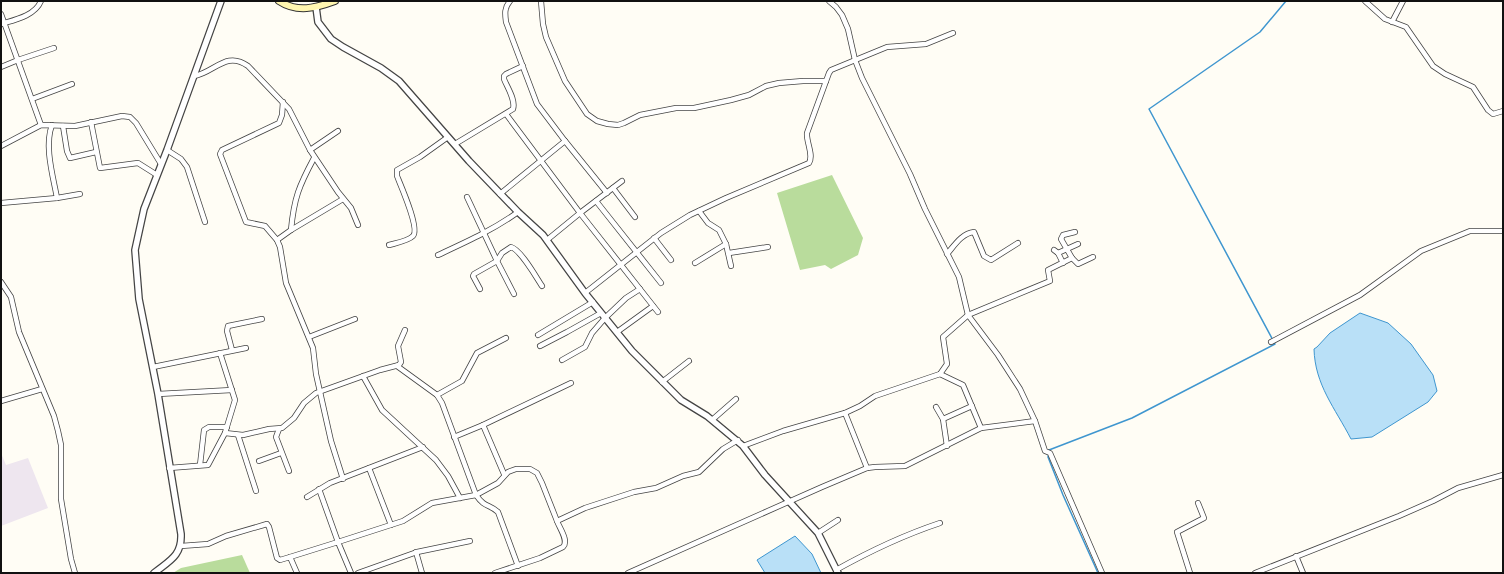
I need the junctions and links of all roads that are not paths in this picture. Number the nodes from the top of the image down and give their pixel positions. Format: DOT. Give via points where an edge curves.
graph roads {
  1 [pos="41,1"];
  2 [pos="221,1"];
  3 [pos="279,1"];
  4 [pos="335,1"];
  5 [pos="510,1"];
  6 [pos="541,1"];
  7 [pos="829,1"];
  8 [pos="1365,1"];
  9 [pos="1403,1"];
  10 [pos="316,7"];
  11 [pos="1,14"];
  12 [pos="1392,22"];
  13 [pos="3,24"];
  14 [pos="954,33"];
  15 [pos="54,48"];
  16 [pos="18,60"];
  17 [pos="855,60"];
  18 [pos="523,66"];
  19 [pos="1,67"];
  20 [pos="194,76"];
  21 [pos="826,81"];
  22 [pos="72,84"];
  23 [pos="32,98"];
  24 [pos="283,102"];
  25 [pos="1503,111"];
  26 [pos="506,114"];
  27 [pos="91,122"];
  28 [pos="41,125"];
  29 [pos="52,125"];
  30 [pos="63,126"];
  31 [pos="338,130"];
  32 [pos="448,136"];
  33 [pos="565,141"];
  34 [pos="455,144"];
  35 [pos="1,146"];
  36 [pos="167,150"];
  37 [pos="310,150"];
  38 [pos="96,152"];
  39 [pos="314,158"];
  40 [pos="540,161"];
  41 [pos="161,164"];
  42 [pos="157,175"];
  43 [pos="622,180"];
  44 [pos="613,188"];
  45 [pos="607,193"];
  46 [pos="80,194"];
  47 [pos="500,194"];
  48 [pos="467,197"];
  49 [pos="57,198"];
  50 [pos="343,199"];
  51 [pos="596,201"];
  52 [pos="1,203"];
  53 [pos="699,211"];
  54 [pos="518,212"];
  55 [pos="580,213"];
  56 [pos="635,217"];
  57 [pos="205,222"];
  58 [pos="358,225"];
  59 [pos="290,230"];
  60 [pos="1503,231"];
  61 [pos="1075,232"];
  62 [pos="484,233"];
  63 [pos="654,238"];
  64 [pos="277,240"];
  65 [pos="547,240"];
  66 [pos="726,244"];
  67 [pos="1018,244"];
  68 [pos="1078,244"];
  69 [pos="389,245"];
  70 [pos="768,247"];
  71 [pos="1066,249"];
  72 [pos="1054,250"];
  73 [pos="636,252"];
  74 [pos="729,253"];
  75 [pos="1058,253"];
  76 [pos="947,254"];
  77 [pos="438,255"];
  78 [pos="1093,257"];
  79 [pos="1072,258"];
  80 [pos="671,260"];
  81 [pos="496,261"];
  82 [pos="695,263"];
  83 [pos="1063,263"];
  84 [pos="621,264"];
  85 [pos="731,266"];
  86 [pos="1,282"];
  87 [pos="661,283"];
  88 [pos="542,286"];
  89 [pos="480,289"];
  90 [pos="640,289"];
  91 [pos="585,293"];
  92 [pos="514,294"];
  93 [pos="593,302"];
  94 [pos="653,306"];
  95 [pos="658,312"];
  96 [pos="601,313"];
  97 [pos="968,314"];
  98 [pos="355,318"];
  99 [pos="605,318"];
  100 [pos="262,319"];
  101 [pos="406,330"];
  102 [pos="617,332"];
  103 [pos="538,335"];
  104 [pos="309,337"];
  105 [pos="506,338"];
  106 [pos="1271,342"];
  107 [pos="540,346"];
  108 [pos="246,348"];
  109 [pos="232,350"];
  110 [pos="220,353"];
  111 [pos="562,360"];
  112 [pos="689,361"];
  113 [pos="397,366"];
  114 [pos="153,367"];
  115 [pos="940,374"];
  116 [pos="363,376"];
  117 [pos="662,382"];
  118 [pos="571,383"];
  119 [pos="42,389"];
  120 [pos="232,390"];
  121 [pos="320,391"];
  122 [pos="158,394"];
  123 [pos="437,395"];
  124 [pos="736,399"];
  125 [pos="1,401"];
  126 [pos="972,406"];
  127 [pos="936,407"];
  128 [pos="844,412"];
  129 [pos="943,419"];
  130 [pos="712,420"];
  131 [pos="1034,421"];
  132 [pos="483,425"];
  133 [pos="227,426"];
  134 [pos="981,428"];
  135 [pos="279,429"];
  136 [pos="225,433"];
  137 [pos="238,435"];
  138 [pos="454,437"];
  139 [pos="738,440"];
  140 [pos="743,446"];
  141 [pos="947,446"];
  142 [pos="423,447"];
  143 [pos="282,453"];
  144 [pos="259,461"];
  145 [pos="200,465"];
  146 [pos="169,468"];
  147 [pos="369,468"];
  148 [pos="867,468"];
  149 [pos="289,471"];
  150 [pos="504,474"];
  151 [pos="1503,475"];
  152 [pos="343,479"];
  153 [pos="319,489"];
  154 [pos="256,491"];
  155 [pos="476,495"];
  156 [pos="307,497"];
  157 [pos="460,498"];
  158 [pos="788,502"];
  159 [pos="1198,503"];
  160 [pos="838,520"];
  161 [pos="557,521"];
  162 [pos="940,523"];
  163 [pos="391,525"];
  164 [pos="818,533"];
  165 [pos="470,541"];
  166 [pos="338,542"];
  167 [pos="181,546"];
  168 [pos="416,552"];
  169 [pos="1296,556"];
  170 [pos="290,557"];
  171 [pos="518,566"];
  172 [pos="837,571"];
  173 [pos="504,572"];
  174 [pos="75,573"];
  175 [pos="154,573"];
  176 [pos="297,573"];
  177 [pos="351,573"];
  178 [pos="358,573"];
  179 [pos="422,573"];
  180 [pos="495,573"];
  181 [pos="628,573"];
  182 [pos="1102,573"];
  183 [pos="1190,573"];
  184 [pos="1255,573"];
  185 [pos="1303,573"];
  1 -- 13 [label="street" via="29,14"];
  2 -- 20 [label="street"];
  3 -- 10 [label="main road" via="301,9"];
  4 -- 10 [label="main road"];
  5 -- 18 [label="street" via="504,13"];
  6 -- 21 [label="street" via="546,37 565,81 587,114 597,121 618,125 640,115 731,100 780,83"];
  7 -- 17 [label="street" via="842,15"];
  8 -- 12 [label="street"];
  9 -- 12 [label="street"];
  10 -- 32 [label="street" via="318,22 331,39 399,81"];
  11 -- 13 [label="street"];
  12 -- 25 [label="street" via="1406,27 1433,66 1473,87 1493,114"];
  13 -- 16 [label="street"];
  14 -- 17 [label="street" via="926,44 887,47"];
  15 -- 16 [label="street"];
  16 -- 19 [label="street"];
  16 -- 23 [label="street"];
  17 -- 21 [label="street" via="831,70"];
  17 -- 76 [label="street"];
  18 -- 26 [label="street" via="504,76 514,105"];
  18 -- 33 [label="street" via="538,104"];
  20 -- 24 [label="street" via="221,63 237,60 248,66"];
  20 -- 36 [label="street"];
  21 -- 53 [label="street" via="807,133 811,156 809,163"];
  22 -- 23 [label="street"];
  23 -- 28 [label="street"];
  24 -- 37 [label="street"];
  24 -- 64 [label="street" via="279,123 220,152 246,222 265,226"];
  26 -- 34 [label="street"];
  26 -- 40 [label="street"];
  27 -- 30 [label="street"];
  27 -- 38 [label="street"];
  27 -- 41 [label="street" via="122,116 130,117"];
  28 -- 29 [label="street"];
  28 -- 35 [label="street"];
  29 -- 30 [label="street"];
  29 -- 49 [label="street" via="49,143"];
  30 -- 38 [label="street" via="69,156 75,158"];
  31 -- 37 [label="street"];
  32 -- 34 [label="street"];
  32 -- 69 [label="street" via="397,170 414,221 415,233 413,237"];
  33 -- 40 [label="street"];
  33 -- 45 [label="street"];
  34 -- 47 [label="street"];
  36 -- 41 [label="street"];
  36 -- 57 [label="street" via="181,159 187,167"];
  37 -- 39 [label="street"];
  38 -- 42 [label="street" via="100,168 138,163"];
  39 -- 50 [label="street"];
  39 -- 59 [label="street" via="298,189"];
  40 -- 47 [label="street"];
  40 -- 55 [label="street"];
  41 -- 42 [label="street"];
  42 -- 114 [label="street" via="144,209 135,250 139,299"];
  43 -- 44 [label="street"];
  44 -- 45 [label="street"];
  44 -- 56 [label="street"];
  45 -- 51 [label="street"];
  46 -- 49 [label="street"];
  47 -- 54 [label="street"];
  48 -- 62 [label="street"];
  49 -- 52 [label="street"];
  50 -- 58 [label="street" via="351,208"];
  50 -- 59 [label="street"];
  51 -- 55 [label="street"];
  51 -- 73 [label="street"];
  53 -- 63 [label="street"];
  53 -- 66 [label="street" via="708,223 719,230"];
  54 -- 62 [label="street"];
  54 -- 65 [label="street"];
  55 -- 65 [label="street"];
  55 -- 84 [label="street"];
  59 -- 64 [label="street"];
  60 -- 106 [label="street" via="1470,231 1421,251 1360,295"];
  61 -- 71 [label="street" via="1062,235 1061,239"];
  62 -- 77 [label="street"];
  62 -- 81 [label="street"];
  63 -- 73 [label="street"];
  63 -- 80 [label="street"];
  64 -- 104 [label="street" via="286,283"];
  65 -- 91 [label="street"];
  66 -- 74 [label="street"];
  66 -- 82 [label="street"];
  67 -- 76 [label="street" via="991,260 984,256 974,232 970,232 957,241"];
  68 -- 71 [label="street"];
  70 -- 74 [label="street"];
  71 -- 75 [label="street"];
  71 -- 79 [label="street"];
  72 -- 75 [label="street"];
  73 -- 84 [label="street"];
  73 -- 87 [label="street"];
  74 -- 85 [label="street"];
  75 -- 83 [label="street"];
  76 -- 97 [label="street" via="959,276"];
  78 -- 79 [label="street" via="1078,264"];
  79 -- 83 [label="street"];
  81 -- 88 [label="street" via="502,252 514,248"];
  81 -- 89 [label="street" via="474,274"];
  81 -- 92 [label="street"];
  83 -- 97 [label="street" via="1048,270 1050,281"];
  84 -- 90 [label="street"];
  84 -- 91 [label="street"];
  86 -- 119 [label="street" via="11,297 19,332"];
  90 -- 94 [label="street"];
  90 -- 99 [label="street" via="626,298"];
  91 -- 93 [label="street"];
  93 -- 96 [label="street"];
  93 -- 103 [label="street"];
  94 -- 95 [label="street"];
  94 -- 102 [label="street"];
  96 -- 99 [label="street"];
  96 -- 107 [label="street"];
  97 -- 115 [label="street" via="942,337 947,364"];
  97 -- 131 [label="street" via="1020,389"];
  98 -- 104 [label="street"];
  99 -- 102 [label="street"];
  99 -- 111 [label="street" via="585,346"];
  100 -- 109 [label="street" via="228,326"];
  101 -- 113 [label="street" via="398,346 400,362"];
  102 -- 117 [label="street"];
  104 -- 121 [label="street"];
  105 -- 123 [label="street" via="477,353 462,381"];
  108 -- 109 [label="street"];
  109 -- 110 [label="street"];
  110 -- 114 [label="street"];
  110 -- 120 [label="street"];
  112 -- 117 [label="street"];
  113 -- 116 [label="street"];
  113 -- 123 [label="street"];
  114 -- 122 [label="street"];
  115 -- 126 [label="street" via="963,385"];
  115 -- 128 [label="street" via="875,396 860,406"];
  116 -- 121 [label="street"];
  116 -- 142 [label="street" via="382,410"];
  117 -- 130 [label="street" via="681,400"];
  118 -- 132 [label="street"];
  119 -- 125 [label="street"];
  119 -- 174 [label="street" via="54,416 61,445 61,499"];
  120 -- 122 [label="street"];
  120 -- 133 [label="street" via="234,400"];
  121 -- 135 [label="street" via="310,398 286,426"];
  121 -- 152 [label="street" via="331,441"];
  122 -- 146 [label="street"];
  123 -- 138 [label="street"];
  124 -- 130 [label="street"];
  126 -- 129 [label="street"];
  126 -- 134 [label="street"];
  127 -- 129 [label="street"];
  128 -- 140 [label="street"];
  128 -- 148 [label="street"];
  129 -- 141 [label="street"];
  130 -- 139 [label="street"];
  131 -- 134 [label="street"];
  131 -- 182 [label="street"];
  132 -- 138 [label="street"];
  132 -- 150 [label="street"];
  133 -- 136 [label="street"];
  133 -- 145 [label="street" via="209,427 204,430"];
  134 -- 141 [label="street"];
  135 -- 137 [label="street"];
  135 -- 143 [label="street" via="276,437"];
  136 -- 137 [label="street"];
  136 -- 145 [label="street" via="208,465"];
  137 -- 154 [label="street"];
  138 -- 155 [label="street"];
  139 -- 140 [label="street"];
  139 -- 161 [label="street" via="716,455 700,472 682,476 656,488 634,492 585,508"];
  140 -- 158 [label="street"];
  141 -- 148 [label="street" via="905,466"];
  142 -- 147 [label="street"];
  142 -- 157 [label="street" via="448,476"];
  143 -- 144 [label="street"];
  143 -- 149 [label="street"];
  145 -- 146 [label="street"];
  146 -- 167 [label="street"];
  147 -- 152 [label="street"];
  147 -- 163 [label="street"];
  148 -- 158 [label="street"];
  150 -- 155 [label="street" via="498,483"];
  150 -- 161 [label="street" via="527,468 537,473"];
  151 -- 169 [label="street" via="1458,488 1399,516"];
  152 -- 153 [label="street"];
  153 -- 156 [label="street"];
  153 -- 166 [label="street"];
  155 -- 157 [label="street"];
  155 -- 171 [label="street" via="484,505 498,512"];
  157 -- 163 [label="street" via="432,503"];
  158 -- 164 [label="street"];
  158 -- 181 [label="street"];
  159 -- 183 [label="street" via="1204,518 1177,532"];
  160 -- 164 [label="street"];
  161 -- 171 [label="street" via="565,545"];
  162 -- 172 [label="street" via="906,534 860,556"];
  163 -- 166 [label="street"];
  164 -- 172 [label="street"];
  165 -- 168 [label="street"];
  166 -- 170 [label="street"];
  166 -- 177 [label="street"];
  167 -- 170 [label="street" via="208,544 267,524 278,560"];
  167 -- 175 [label="street" via="174,556"];
  168 -- 178 [label="street"];
  168 -- 179 [label="street"];
  169 -- 184 [label="street"];
  169 -- 185 [label="street"];
  170 -- 176 [label="street"];
  171 -- 173 [label="street"];
  173 -- 180 [label="street"];
}
